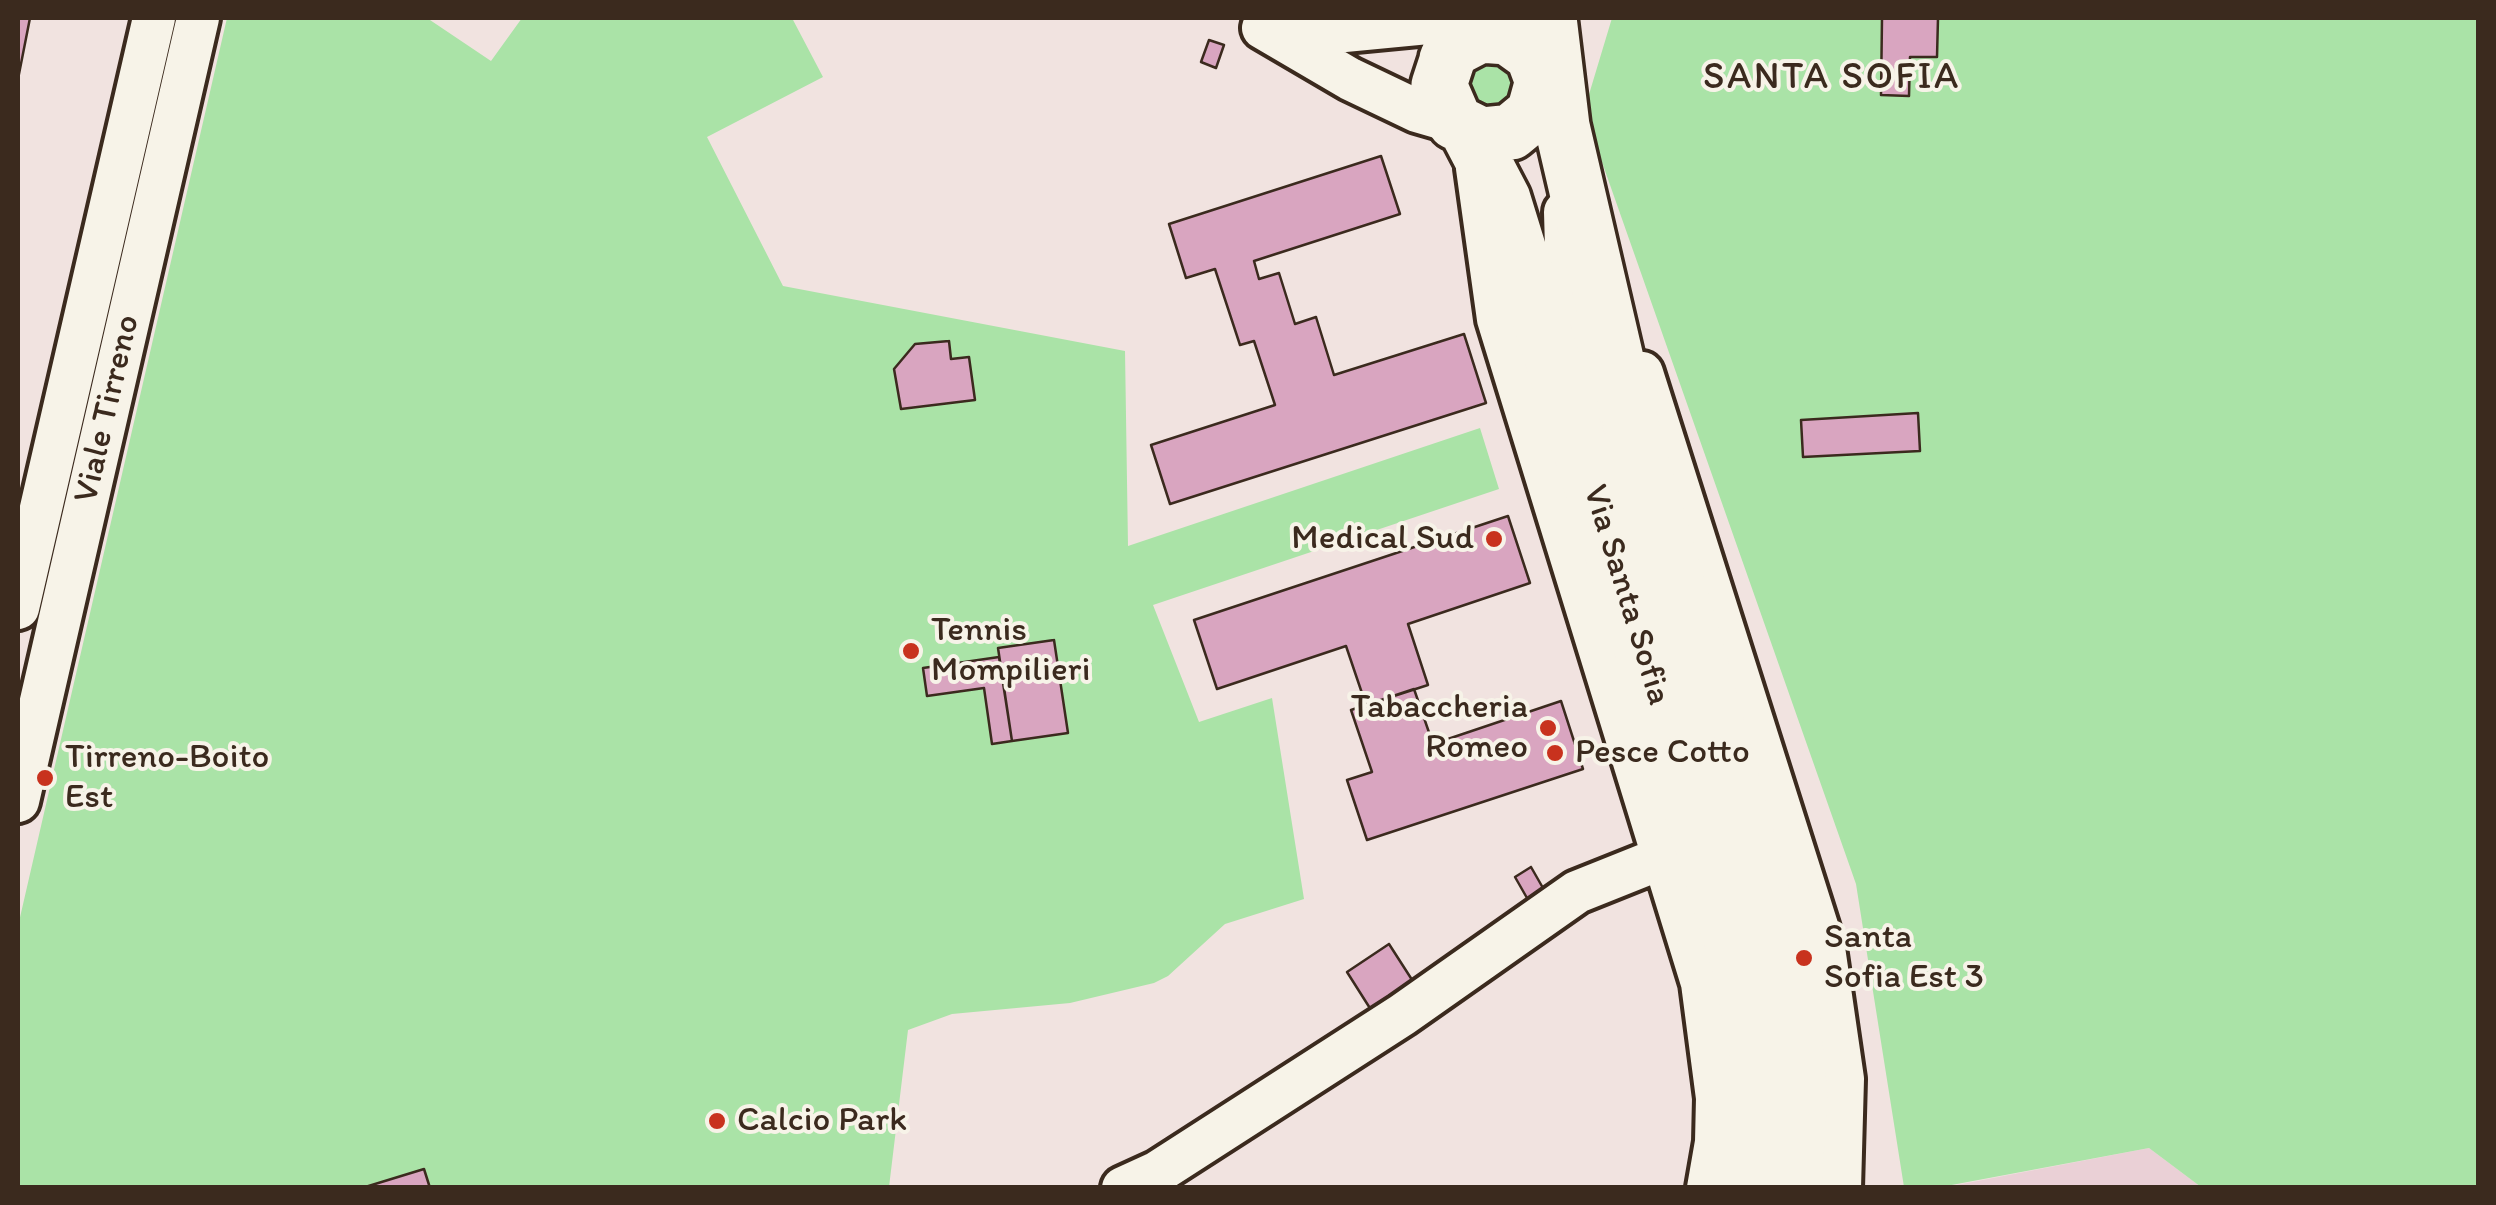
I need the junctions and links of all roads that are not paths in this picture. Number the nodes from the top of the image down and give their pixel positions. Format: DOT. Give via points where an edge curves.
graph roads {
  1 [pos="154,18"];
  2 [pos="198,18"];
  3 [pos="1251,18"];
  4 [pos="1276,18"];
  5 [pos="1498,45"];
  6 [pos="1466,133"];
  7 [pos="1589,231"];
  8 [pos="18,608"];
  9 [pos="18,800"];
  10 [pos="1662,858"];
  11 [pos="1123,1188"];
  12 [pos="1708,1188"];
  13 [pos="1753,1188"];
  14 [pos="1773,1188"];
  15 [pos="1794,1188"];
  16 [pos="1840,1188"];
  1 -- 8 [label="street, Viale Tirreno"];
  2 -- 9 [label="street, Viale Tirreno"];
  3 -- 6 [label="street" via="1350,79"];
  4 -- 5 [label="street" via="1334,32 1390,30"];
  5 -- 6 [label="main road, Via Santa Sofia" via="1440,85"];
  5 -- 6 [label="main road" via="1534,113 1511,132"];
  5 -- 7 [label="main road, Via Santa Sofia"];
  5 -- 14 [label="street" via="1567,283 1606,458 1770,1007 1780,1096"];
  6 -- 10 [label="street" via="1498,319"];
  6 -- 13 [label="main road, Via Santa Sofia" via="1504,199 1740,964 1758,1052"];
  7 -- 15 [label="main road, Via Santa Sofia" via="1636,445 1791,1002 1800,1095"];
  7 -- 16 [label="street" via="1646,382 1824,948 1844,1079"];
  10 -- 11 [label="street" via="1578,892 1402,1016"];
  10 -- 12 [label="street" via="1710,1019 1718,1098"];
}
